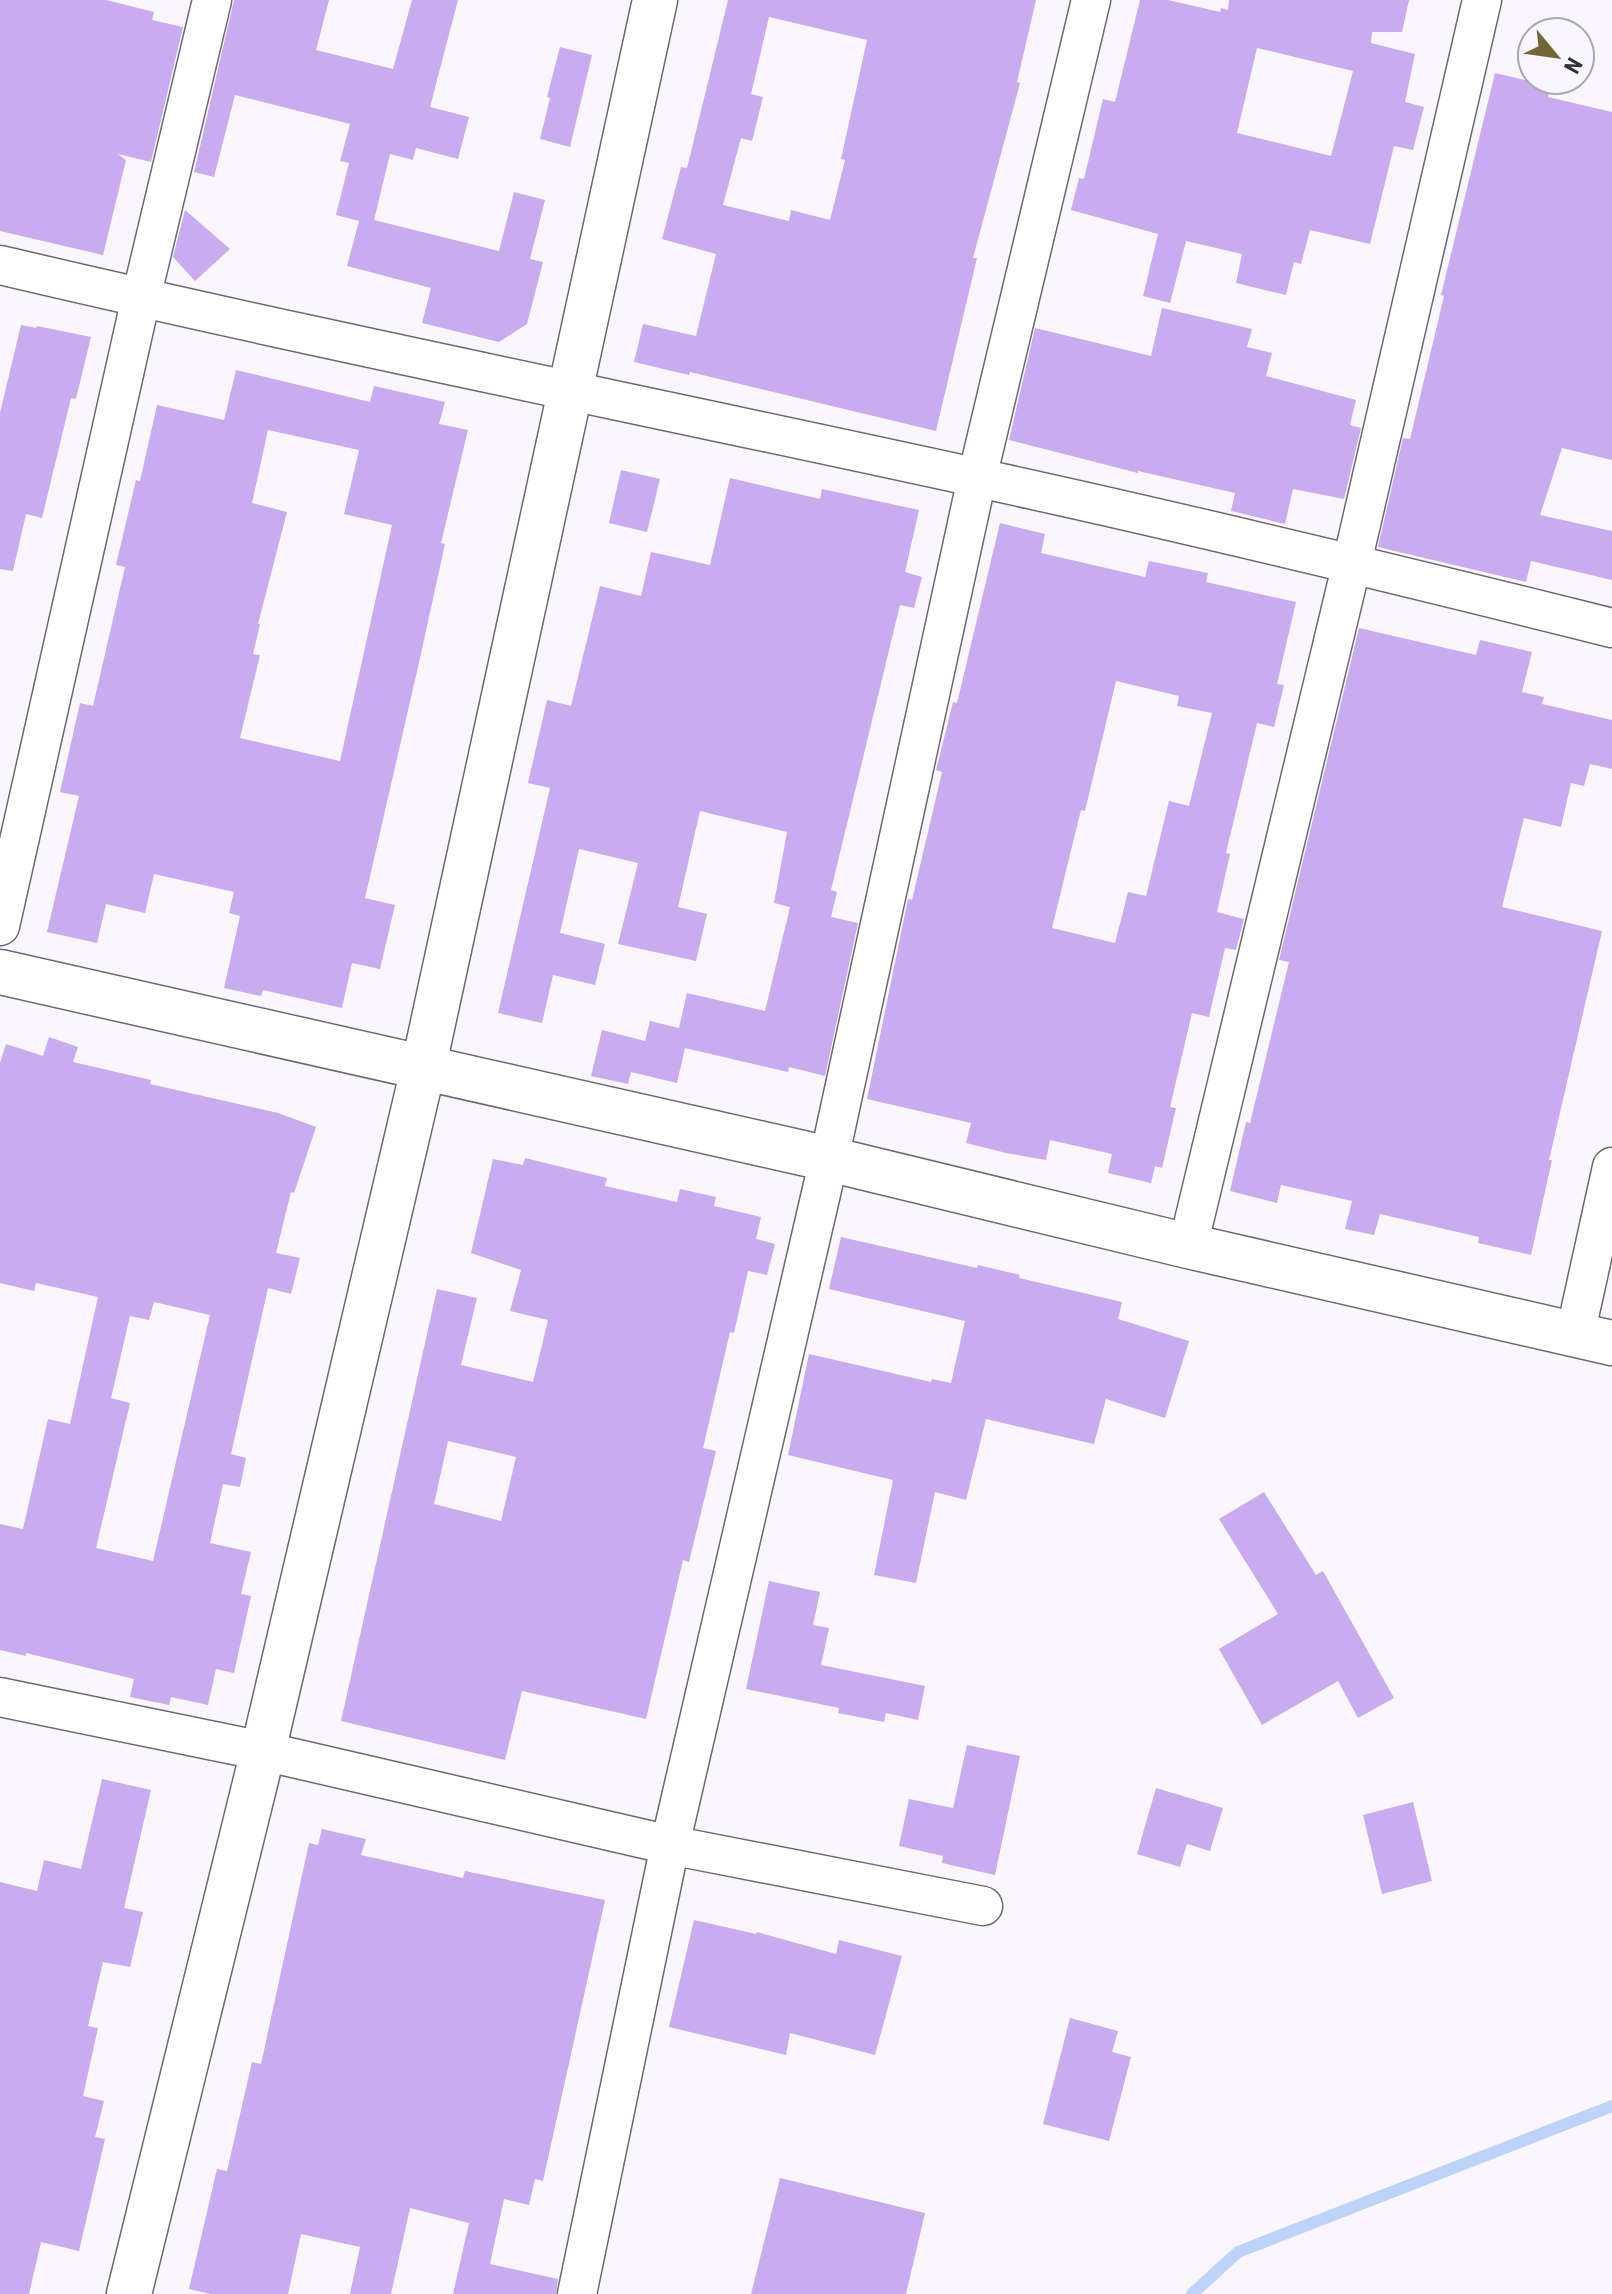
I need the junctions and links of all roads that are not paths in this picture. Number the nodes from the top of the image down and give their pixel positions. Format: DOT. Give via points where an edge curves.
graph roads {
  1 [pos="212,0"];
  2 [pos="655,0"];
  3 [pos="1091,0"];
  4 [pos="1482,0"];
  5 [pos="0,265"];
  6 [pos="141,298"];
  7 [pos="570,391"];
  8 [pos="977,478"];
  9 [pos="1352,563"];
  10 [pos="1612,628"];
  11 [pos="0,926"];
  12 [pos="0,972"];
  13 [pos="423,1069"];
  14 [pos="829,1159"];
  15 [pos="1612,1167"];
  16 [pos="1188,1246"];
  17 [pos="1594,1339"];
  18 [pos="0,1697"];
  19 [pos="263,1751"];
  20 [pos="670,1845"];
  21 [pos="983,1906"];
  22 [pos="129,2294"];
  23 [pos="577,2294"];
  1 -- 6 [label="street"];
  2 -- 7 [label="street"];
  3 -- 8 [label="street"];
  4 -- 9 [label="street"];
  5 -- 6 [label="street"];
  6 -- 7 [label="street"];
  6 -- 11 [label="street"];
  7 -- 8 [label="street"];
  7 -- 13 [label="street"];
  8 -- 9 [label="street"];
  8 -- 14 [label="street"];
  9 -- 10 [label="street"];
  9 -- 16 [label="street"];
  12 -- 13 [label="street"];
  13 -- 14 [label="street"];
  13 -- 19 [label="street"];
  14 -- 16 [label="street"];
  14 -- 20 [label="street"];
  15 -- 17 [label="street"];
  16 -- 17 [label="street"];
  18 -- 19 [label="street"];
  19 -- 20 [label="street"];
  19 -- 22 [label="street"];
  20 -- 21 [label="street"];
  20 -- 23 [label="street"];
}
